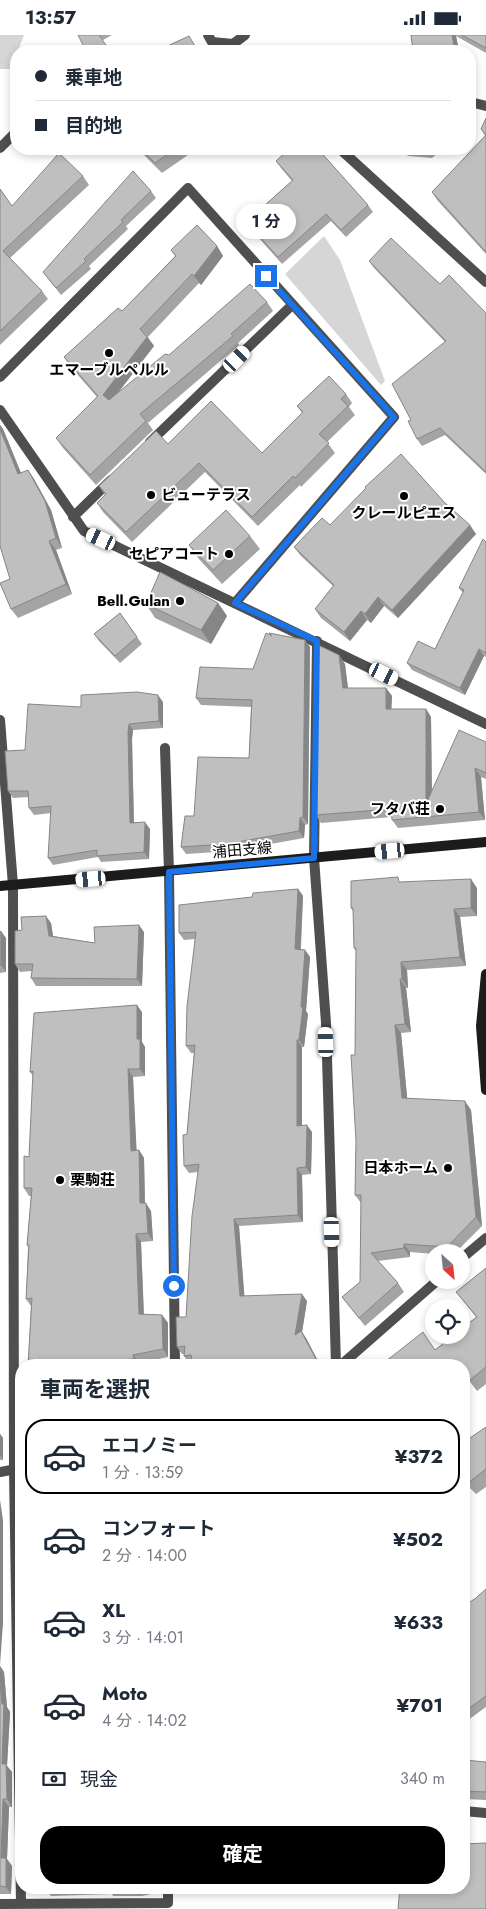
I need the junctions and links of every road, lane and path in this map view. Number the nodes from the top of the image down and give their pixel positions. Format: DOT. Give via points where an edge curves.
graph roads {
  1 [pos="208,35"];
  2 [pos="245,35"];
  3 [pos="10,138"];
  4 [pos="0,148"];
  5 [pos="347,155"];
  6 [pos="486,282"];
  7 [pos="292,306"];
  8 [pos="0,377"];
  9 [pos="0,410"];
  10 [pos="144,449"];
  11 [pos="122,469"];
  12 [pos="73,517"];
  13 [pos="235,603"];
  14 [pos="317,641"];
  15 [pos="0,720"];
  16 [pos="486,724"];
  17 [pos="164,747"];
  18 [pos="486,842"];
  19 [pos="314,858"];
  20 [pos="169,872"];
  21 [pos="12,885"];
  22 [pos="0,887"];
  23 [pos="486,974"];
  24 [pos="486,1090"];
  25 [pos="486,1237"];
  26 [pos="470,1251"];
  27 [pos="428,1289"];
  28 [pos="17,1359"];
  29 [pos="175,1359"];
  30 [pos="336,1359"];
  31 [pos="348,1359"];
  32 [pos="15,1470"];
  33 [pos="0,1472"];
  34 [pos="470,1812"];
  35 [pos="486,1813"];
  36 [pos="21,1894"];
  37 [pos="168,1894"];
  38 [pos="0,1904"];
  39 [pos="21,1904"];
  1 -- 2 [label="street" via="212,42 233,44"];
  3 -- 4 [label="street"];
  5 -- 6 [label="street"];
  7 -- 8 [label="street" via="188,188"];
  7 -- 10 [label="street"];
  7 -- 13 [label="street" via="394,417"];
  9 -- 12 [label="street"];
  11 -- 12 [label="street"];
  12 -- 13 [label="street" via="84,531"];
  13 -- 14 [label="street"];
  14 -- 16 [label="street"];
  14 -- 19 [label="street"];
  15 -- 21 [label="street"];
  17 -- 20 [label="street"];
  18 -- 19 [label="street, 浦田支線"];
  19 -- 20 [label="street, 浦田支線"];
  19 -- 30 [label="street" via="326,1023"];
  20 -- 21 [label="street, 浦田支線"];
  20 -- 29 [label="street"];
  21 -- 22 [label="street, 浦田支線"];
  21 -- 28 [label="street"];
  23 -- 24 [label="street" via="481,1025"];
  25 -- 26 [label="street"];
  27 -- 31 [label="street"];
  32 -- 33 [label="street"];
  34 -- 35 [label="street"];
  36 -- 39 [label="street"];
  37 -- 39 [label="street" via="168,1903"];
  38 -- 39 [label="street"];
}
